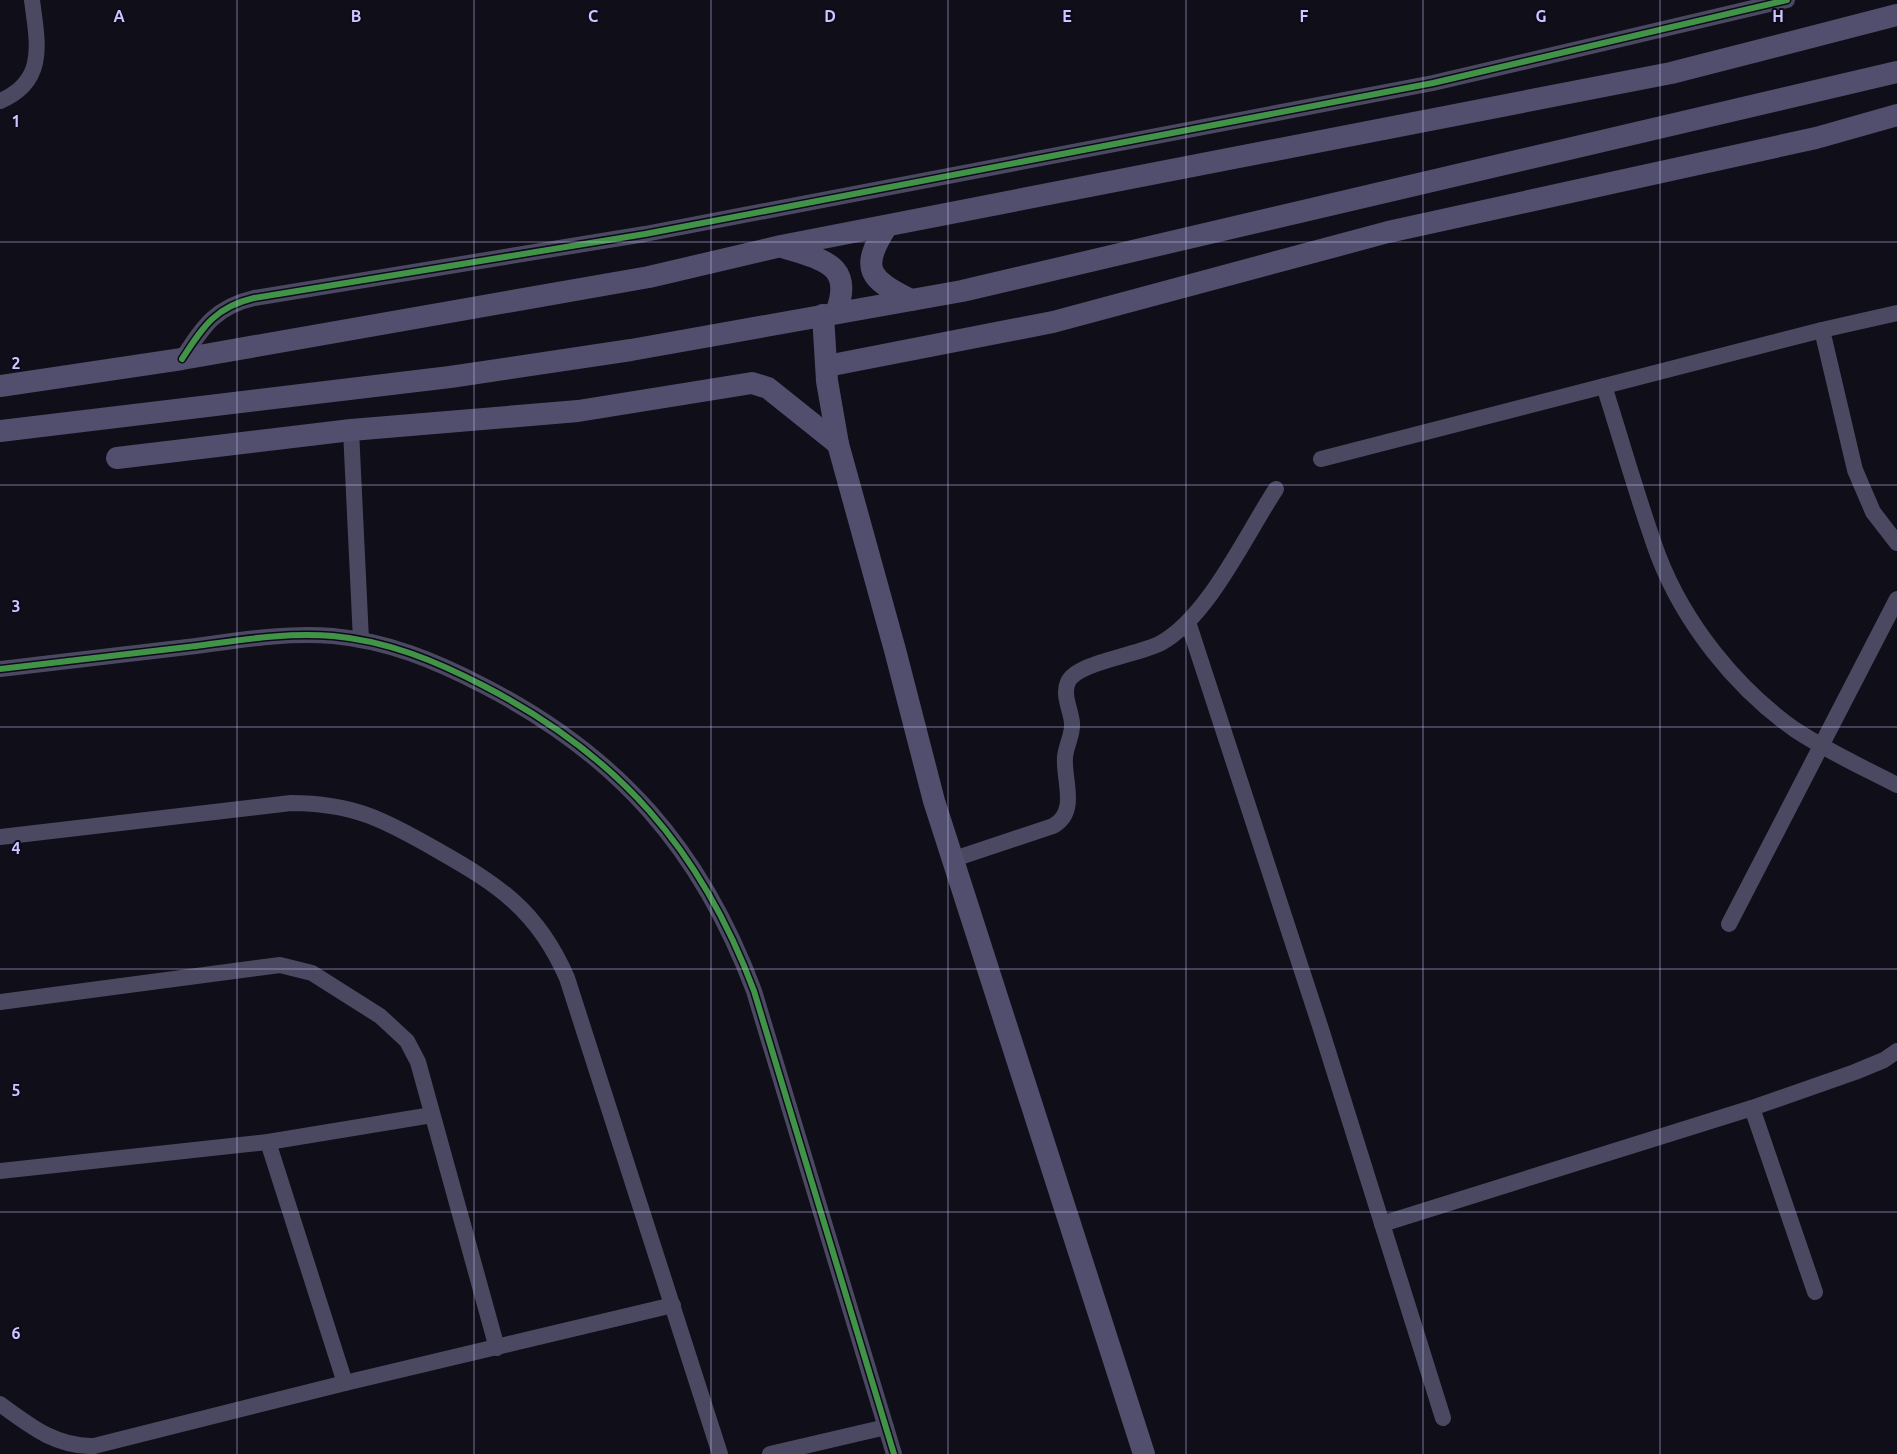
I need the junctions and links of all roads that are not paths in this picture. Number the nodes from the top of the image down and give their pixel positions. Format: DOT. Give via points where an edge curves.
graph roads {
  1 [pos="32,0"];
  2 [pos="1788,0"];
  3 [pos="1897,15"];
  4 [pos="1897,72"];
  5 [pos="0,100"];
  6 [pos="1897,115"];
  7 [pos="887,226"];
  8 [pos="781,246"];
  9 [pos="911,300"];
  10 [pos="1897,313"];
  11 [pos="830,314"];
  12 [pos="1822,330"];
  13 [pos="182,359"];
  14 [pos="826,366"];
  15 [pos="0,386"];
  16 [pos="1604,386"];
  17 [pos="351,430"];
  18 [pos="0,431"];
  19 [pos="838,444"];
  20 [pos="117,458"];
  21 [pos="1321,459"];
  22 [pos="1276,489"];
  23 [pos="1897,542"];
  24 [pos="1897,599"];
  25 [pos="1188,622"];
  26 [pos="361,640"];
  27 [pos="0,669"];
  28 [pos="1820,746"];
  29 [pos="1897,785"];
  30 [pos="0,837"];
  31 [pos="951,860"];
  32 [pos="1729,924"];
  33 [pos="0,1002"];
  34 [pos="1897,1051"];
  35 [pos="1752,1108"];
  36 [pos="432,1115"];
  37 [pos="268,1142"];
  38 [pos="0,1171"];
  39 [pos="1382,1224"];
  40 [pos="1815,1292"];
  41 [pos="673,1305"];
  42 [pos="497,1348"];
  43 [pos="345,1383"];
  44 [pos="0,1404"];
  45 [pos="1443,1418"];
  46 [pos="886,1427"];
  47 [pos="720,1454"];
  48 [pos="770,1454"];
  49 [pos="894,1454"];
  50 [pos="1144,1454"];
  1 -- 5 [label="street" via="37,61 22,87"];
  2 -- 13 [label="street" via="1424,85 645,234 254,298 216,314"];
  3 -- 7 [label="main road" via="1672,73"];
  4 -- 9 [label="main road" via="1151,248"];
  6 -- 14 [label="main road" via="1816,138 1388,232 1053,322"];
  7 -- 8 [label="main road"];
  7 -- 9 [label="main road" via="873,248 873,269 886,286"];
  8 -- 11 [label="main road" via="826,262 836,270 843,287"];
  8 -- 13 [label="main road" via="649,277"];
  9 -- 11 [label="main road"];
  10 -- 12 [label="street"];
  11 -- 14 [label="main road"];
  11 -- 18 [label="main road" via="630,350 450,377"];
  12 -- 16 [label="street"];
  12 -- 23 [label="street" via="1860,484 1873,512"];
  13 -- 15 [label="main road"];
  14 -- 19 [label="main road"];
  16 -- 21 [label="street"];
  16 -- 28 [label="street" via="1658,556 1687,612 1704,639 1745,687 1793,728"];
  17 -- 19 [label="main road" via="578,411 752,383 768,388"];
  17 -- 20 [label="main road"];
  17 -- 26 [label="street"];
  19 -- 31 [label="main road"];
  22 -- 25 [label="street" via="1206,602"];
  24 -- 28 [label="street"];
  25 -- 31 [label="street" via="1152,647 1082,669 1071,676 1066,693 1072,723 1065,754 1068,805 1064,818 1053,826"];
  25 -- 39 [label="street"];
  26 -- 27 [label="street" via="332,636 280,636"];
  26 -- 46 [label="street" via="434,661 503,696 570,737 642,802 691,864 727,925 754,991"];
  28 -- 29 [label="street"];
  28 -- 32 [label="street"];
  30 -- 41 [label="street" via="291,804 331,805 389,822 494,884 538,925 568,978"];
  31 -- 50 [label="main road"];
  33 -- 36 [label="street" via="270,966 302,969 322,978 399,1031 418,1062"];
  34 -- 35 [label="street" via="1855,1072"];
  35 -- 39 [label="street"];
  35 -- 40 [label="street"];
  36 -- 37 [label="street"];
  36 -- 42 [label="street"];
  37 -- 38 [label="street"];
  37 -- 43 [label="street"];
  39 -- 45 [label="street"];
  41 -- 42 [label="street"];
  41 -- 47 [label="street"];
  42 -- 43 [label="street"];
  43 -- 44 [label="street" via="94,1446 70,1445 48,1437"];
  46 -- 48 [label="street"];
  46 -- 49 [label="street"];
}
